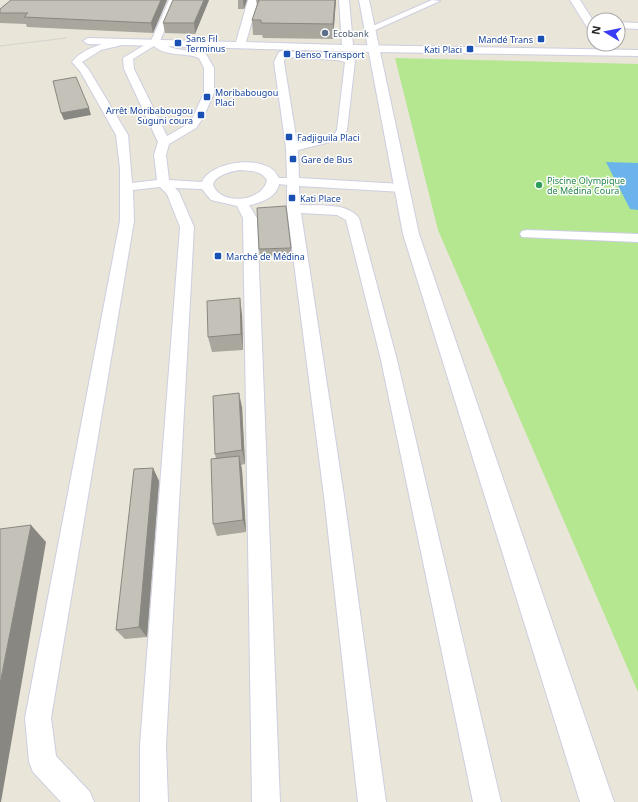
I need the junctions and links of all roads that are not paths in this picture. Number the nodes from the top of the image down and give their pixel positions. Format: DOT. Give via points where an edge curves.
graph roads {
  1 [pos="173,0"];
  2 [pos="253,0"];
  3 [pos="344,0"];
  4 [pos="364,0"];
  5 [pos="575,0"];
  6 [pos="436,2"];
  7 [pos="586,16"];
  8 [pos="626,25"];
  9 [pos="638,26"];
  10 [pos="370,29"];
  11 [pos="88,41"];
  12 [pos="122,42"];
  13 [pos="156,42"];
  14 [pos="240,45"];
  15 [pos="348,48"];
  16 [pos="586,48"];
  17 [pos="373,49"];
  18 [pos="284,50"];
  19 [pos="626,51"];
  20 [pos="638,53"];
  21 [pos="164,142"];
  22 [pos="292,148"];
  23 [pos="274,180"];
  24 [pos="294,182"];
  25 [pos="163,183"];
  26 [pos="207,186"];
  27 [pos="126,187"];
  28 [pos="402,188"];
  29 [pos="242,202"];
  30 [pos="294,209"];
  31 [pos="527,234"];
  32 [pos="638,238"];
  33 [pos="80,802"];
  34 [pos="154,802"];
  35 [pos="266,802"];
  36 [pos="372,802"];
  37 [pos="487,802"];
  38 [pos="597,802"];
  1 -- 13 [label="lane"];
  2 -- 14 [label="street"];
  3 -- 15 [label="street"];
  4 -- 10 [label="street"];
  5 -- 7 [label="street"];
  6 -- 10 [label="lane"];
  8 -- 9 [label="street"];
  10 -- 17 [label="street"];
  11 -- 12 [label="street"];
  12 -- 13 [label="street"];
  12 -- 27 [label="lane" via="97,48 77,62 122,135"];
  13 -- 14 [label="street"];
  13 -- 21 [label="lane" via="128,58 129,70"];
  13 -- 21 [label="lane" via="163,49 203,56 209,68 209,93 198,118 192,126"];
  14 -- 18 [label="street"];
  15 -- 17 [label="street"];
  15 -- 18 [label="street"];
  16 -- 17 [label="street"];
  17 -- 28 [label="street"];
  18 -- 22 [label="lane" via="279,62"];
  18 -- 22 [label="lane" via="350,61 342,130 338,137"];
  19 -- 20 [label="street"];
  21 -- 25 [label="lane" via="160,155"];
  22 -- 24 [label="lane"];
  23 -- 24 [label="lane"];
  23 -- 26 [label="lane" via="266,171 239,166 214,174"];
  23 -- 29 [label="lane" via="272,191"];
  24 -- 28 [label="lane"];
  24 -- 30 [label="lane"];
  25 -- 26 [label="lane"];
  25 -- 27 [label="lane"];
  25 -- 34 [label="lane" via="173,192 187,227 153,745"];
  26 -- 29 [label="lane" via="209,193 217,198"];
  27 -- 33 [label="lane" via="126,221 38,718 43,762"];
  28 -- 38 [label="street" via="411,234"];
  29 -- 35 [label="lane" via="250,218"];
  30 -- 36 [label="lane" via="334,496"];
  30 -- 37 [label="lane" via="340,211 352,218 391,368"];
  31 -- 32 [label="lane"];
}
